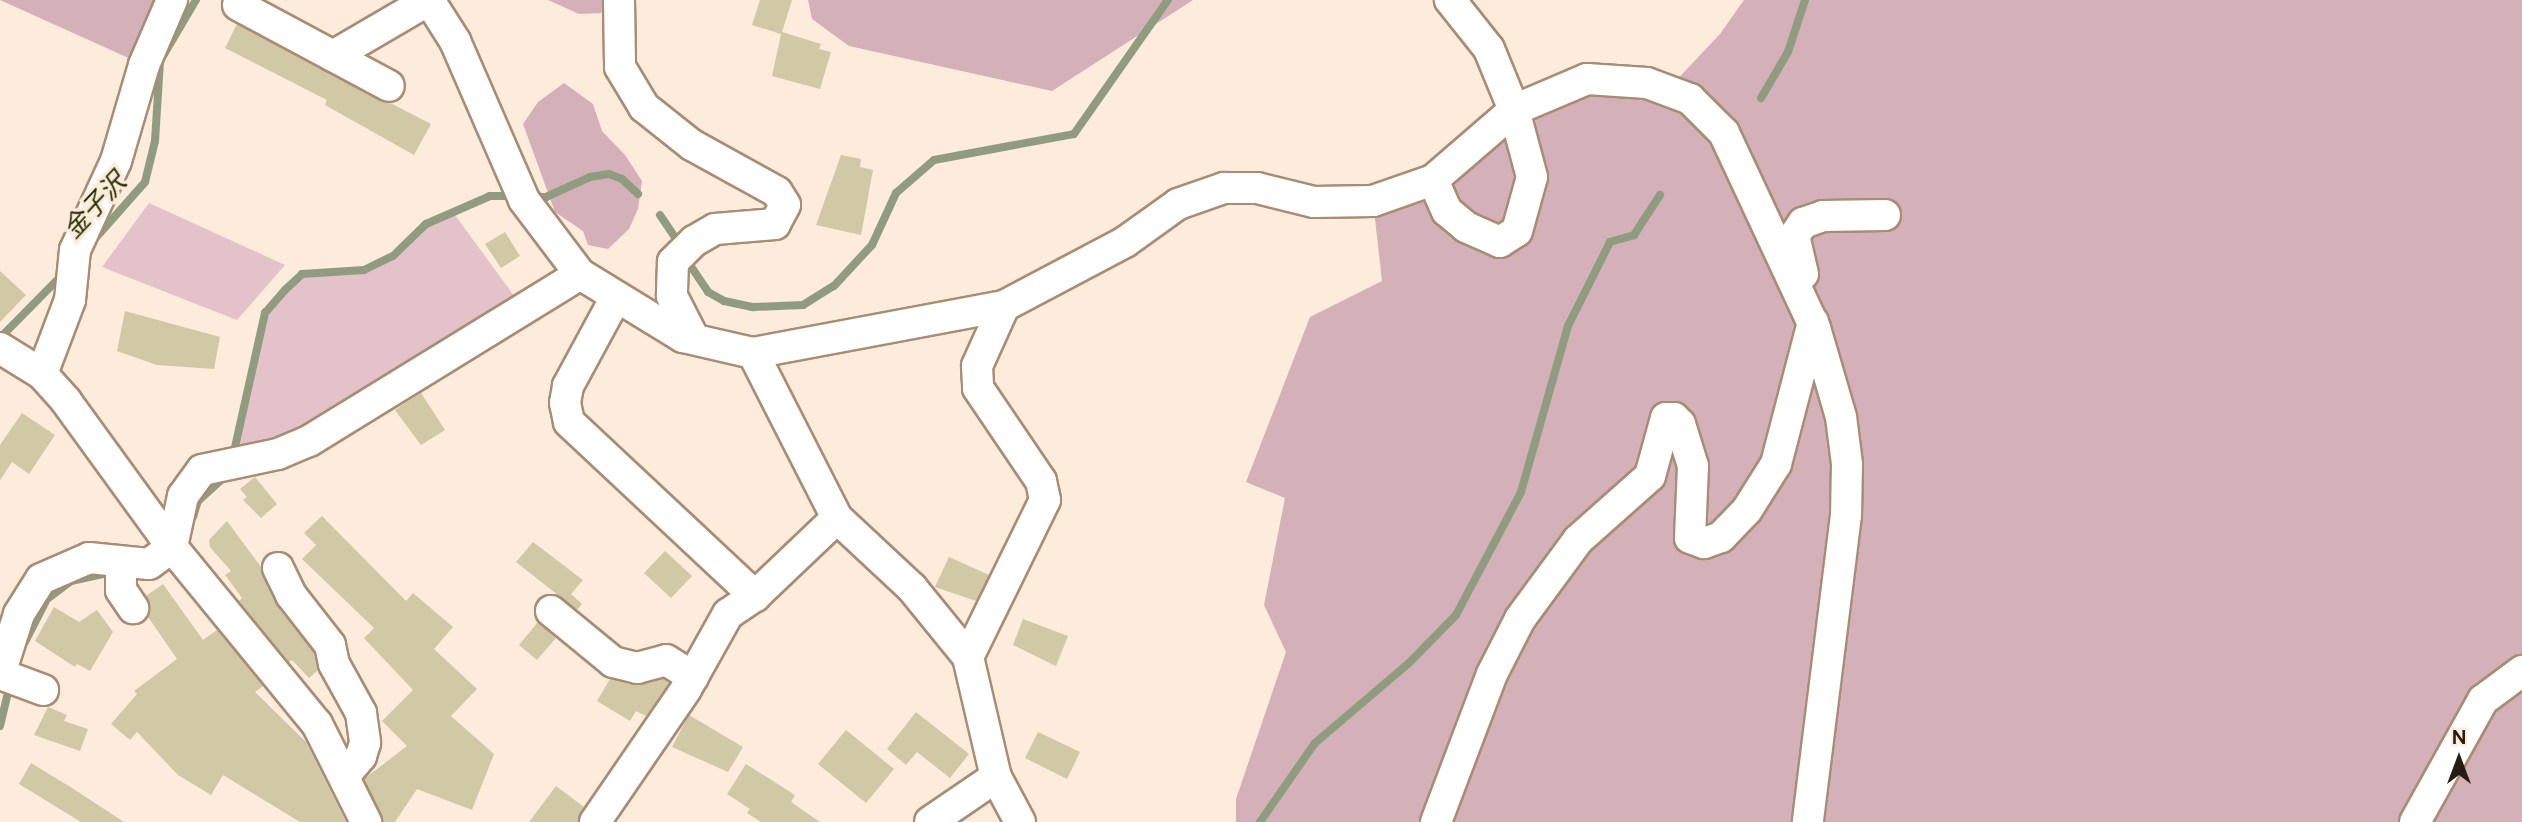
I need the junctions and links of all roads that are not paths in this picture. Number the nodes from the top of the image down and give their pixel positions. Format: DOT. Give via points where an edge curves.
graph roads {
  1 [pos="172,0"];
  2 [pos="429,0"];
  3 [pos="619,0"];
  4 [pos="1450,0"];
  5 [pos="238,5"];
  6 [pos="333,56"];
  7 [pos="389,86"];
  8 [pos="1514,110"];
  9 [pos="1433,180"];
  10 [pos="1885,215"];
  11 [pos="580,274"];
  12 [pos="615,299"];
  13 [pos="1004,306"];
  14 [pos="1815,328"];
  15 [pos="694,339"];
  16 [pos="0,348"];
  17 [pos="753,353"];
  18 [pos="42,374"];
  19 [pos="836,518"];
  20 [pos="177,553"];
  21 [pos="278,568"];
  22 [pos="755,596"];
  23 [pos="551,611"];
  24 [pos="968,656"];
  25 [pos="2522,671"];
  26 [pos="693,677"];
  27 [pos="14,679"];
  28 [pos="344,776"];
  29 [pos="996,777"];
  30 [pos="366,822"];
  31 [pos="596,822"];
  32 [pos="930,822"];
  33 [pos="1020,822"];
  34 [pos="1436,822"];
  35 [pos="1808,822"];
  36 [pos="2415,822"];
  1 -- 18 [label="street" via="144,65 116,161 75,250 71,300"];
  2 -- 6 [label="street"];
  2 -- 11 [label="street" via="455,41 521,193"];
  3 -- 15 [label="street" via="620,67 644,107 692,145 777,192 785,205 775,224 715,229 694,241 673,262 671,296"];
  4 -- 8 [label="street" via="1489,49"];
  5 -- 6 [label="street"];
  6 -- 7 [label="street"];
  8 -- 9 [label="street"];
  8 -- 9 [label="street" via="1532,177 1517,231 1500,242 1466,227 1447,211"];
  8 -- 14 [label="street" via="1587,79 1647,83 1690,99 1724,133"];
  9 -- 13 [label="street" via="1373,201 1314,202 1257,188 1224,188 1178,204 1125,242"];
  10 -- 14 [label="street" via="1823,216 1803,223 1794,236"];
  11 -- 12 [label="street"];
  11 -- 20 [label="street" via="309,441 278,454 202,470 183,496"];
  12 -- 15 [label="street"];
  12 -- 22 [label="street" via="568,386 569,422"];
  13 -- 17 [label="street"];
  13 -- 24 [label="street" via="977,366 978,388 1041,481 1045,500"];
  14 -- 34 [label="street" via="1776,464 1747,510 1721,537 1704,543 1690,538 1693,466 1679,424 1666,418 1650,476 1578,540 1520,619 1492,674"];
  14 -- 35 [label="street" via="1841,417 1847,464 1846,515"];
  15 -- 17 [label="street"];
  16 -- 18 [label="street"];
  17 -- 19 [label="street"];
  18 -- 20 [label="street"];
  19 -- 22 [label="street"];
  19 -- 24 [label="street" via="912,588"];
  20 -- 27 [label="street" via="124,581 89,558 41,579 19,614"];
  20 -- 28 [label="street" via="317,724"];
  21 -- 28 [label="street" via="291,596 330,645 334,664 361,713 365,743 361,756"];
  22 -- 26 [label="street" via="728,614"];
  23 -- 26 [label="street" via="613,662 638,668 666,660"];
  24 -- 29 [label="street"];
  25 -- 36 [label="street" via="2483,700"];
  26 -- 31 [label="street"];
  28 -- 30 [label="street"];
  29 -- 32 [label="street"];
  29 -- 33 [label="street"];
}
